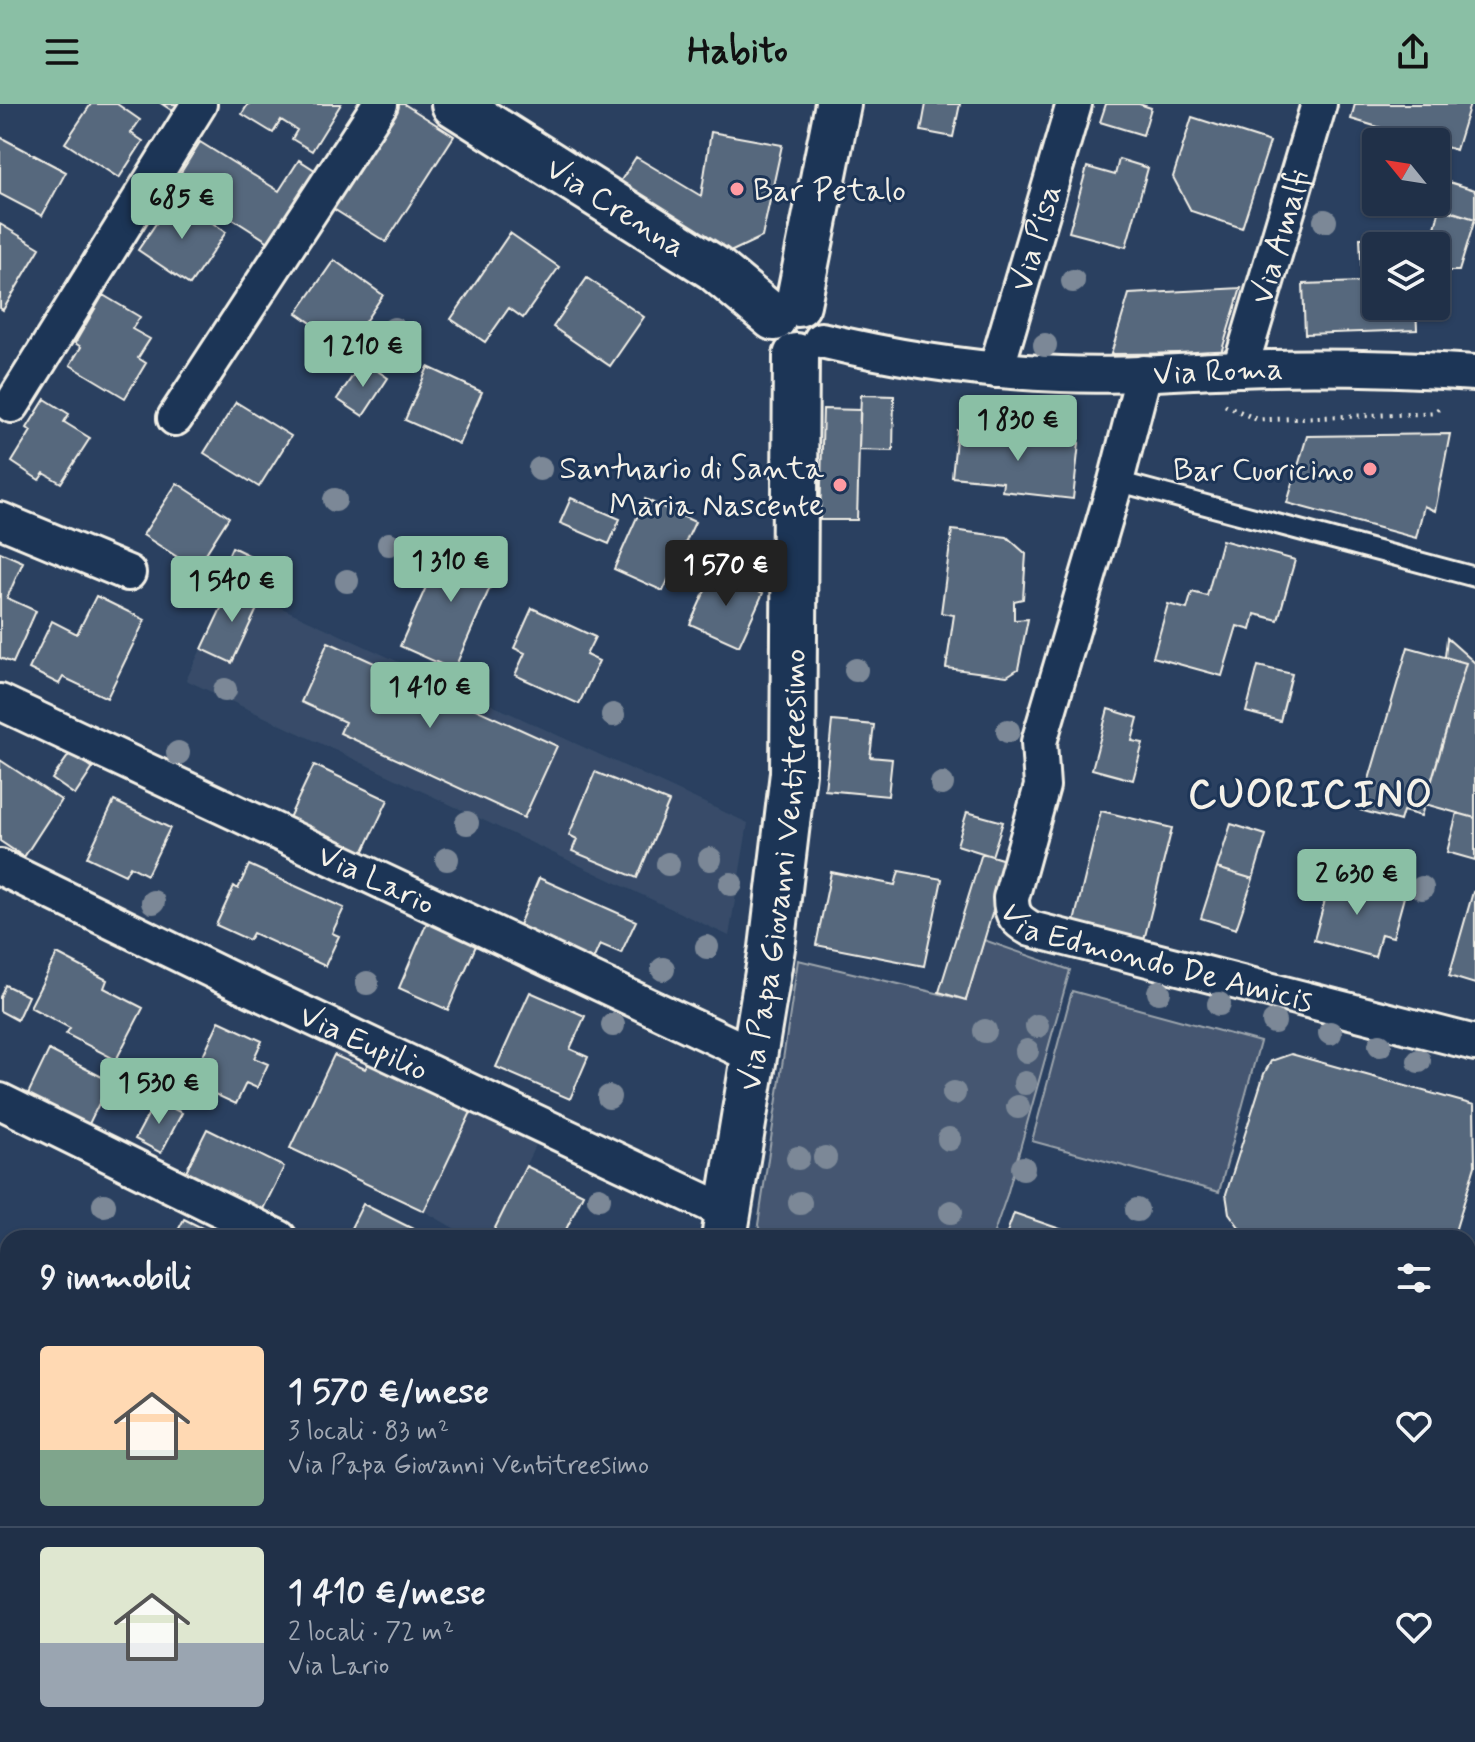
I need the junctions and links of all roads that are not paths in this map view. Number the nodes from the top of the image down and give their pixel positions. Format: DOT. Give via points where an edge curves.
graph roads {
  1 [pos="199,104"];
  2 [pos="380,104"];
  3 [pos="454,104"];
  4 [pos="838,104"];
  5 [pos="1074,104"];
  6 [pos="1319,104"];
  7 [pos="797,329"];
  8 [pos="1240,369"];
  9 [pos="996,370"];
  10 [pos="1144,373"];
  11 [pos="1475,373"];
  12 [pos="12,405"];
  13 [pos="175,418"];
  14 [pos="1116,481"];
  15 [pos="0,520"];
  16 [pos="128,573"];
  17 [pos="1475,577"];
  18 [pos="0,702"];
  19 [pos="0,867"];
  20 [pos="1475,1043"];
  21 [pos="755,1056"];
  22 [pos="0,1101"];
  23 [pos="726,1225"];
  24 [pos="263,1230"];
  1 -- 12 [label="street"];
  2 -- 13 [label="street"];
  3 -- 7 [label="street, Via Crenna" via="714,268"];
  4 -- 7 [label="street, Via Papa Giovanni Ventitreesimo"];
  5 -- 9 [label="street, Via Pisa"];
  6 -- 8 [label="street, Via Amalfi"];
  7 -- 9 [label="street, Via Roma" via="884,355"];
  7 -- 21 [label="street, Via Papa Giovanni Ventitreesimo" via="793,773"];
  8 -- 10 [label="street, Via Roma"];
  8 -- 11 [label="street, Via Roma"];
  9 -- 10 [label="street, Via Roma"];
  10 -- 14 [label="street, Via Edmondo De Amicis"];
  14 -- 17 [label="lane"];
  14 -- 20 [label="street, Via Edmondo De Amicis" via="1039,742 1042,786 1011,912 1031,929"];
  15 -- 16 [label="street"];
  18 -- 21 [label="street, Via Lario"];
  19 -- 23 [label="street, Via Eupilio"];
  21 -- 23 [label="street, Via Papa Giovanni Ventitreesimo"];
  22 -- 24 [label="street"];
}
